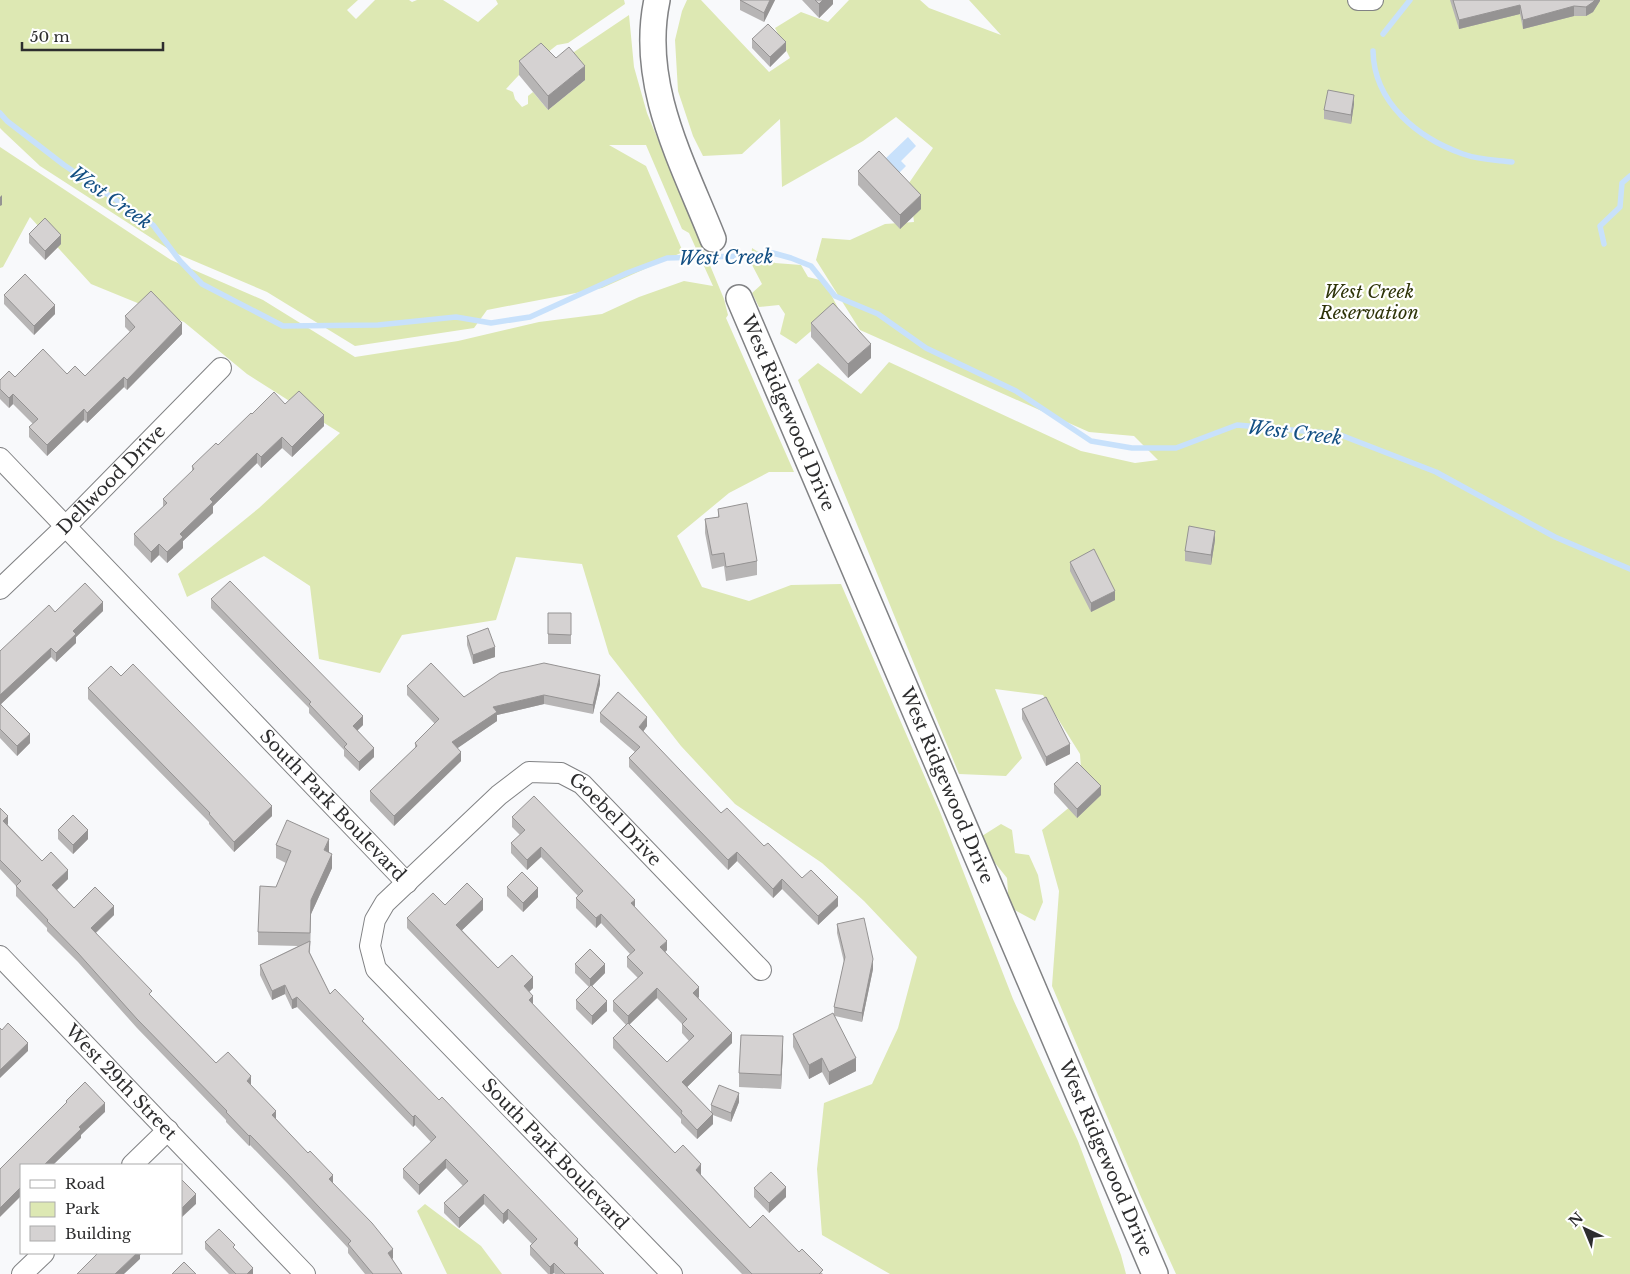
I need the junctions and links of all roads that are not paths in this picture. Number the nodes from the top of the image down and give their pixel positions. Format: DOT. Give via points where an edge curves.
graph roads {
  1 [pos="657,0"];
  2 [pos="1358,0"];
  3 [pos="1373,0"];
  4 [pos="714,239"];
  5 [pos="739,298"];
  6 [pos="221,368"];
  7 [pos="0,458"];
  8 [pos="65,527"];
  9 [pos="0,589"];
  10 [pos="407,883"];
  11 [pos="0,956"];
  12 [pos="761,970"];
  13 [pos="168,1130"];
  14 [pos="133,1164"];
  15 [pos="43,1254"];
  16 [pos="22,1274"];
  17 [pos="305,1274"];
  18 [pos="672,1274"];
  19 [pos="1155,1274"];
  1 -- 4 [label="street" via="653,56 660,101 672,140"];
  2 -- 3 [label="street"];
  5 -- 19 [label="street, West Ridgewood Drive"];
  6 -- 8 [label="street, Dellwood Drive"];
  7 -- 8 [label="street, South Park Boulevard"];
  8 -- 9 [label="street, Dellwood Drive"];
  8 -- 10 [label="street, South Park Boulevard"];
  10 -- 12 [label="street, Goebel Drive" via="499,795 529,772 562,773 582,784"];
  10 -- 18 [label="street, South Park Boulevard" via="385,903 375,920 370,946 376,969"];
  11 -- 13 [label="street, West 29th Street"];
  13 -- 14 [label="street"];
  13 -- 17 [label="street, West 29th Street"];
  15 -- 16 [label="street"];
}
